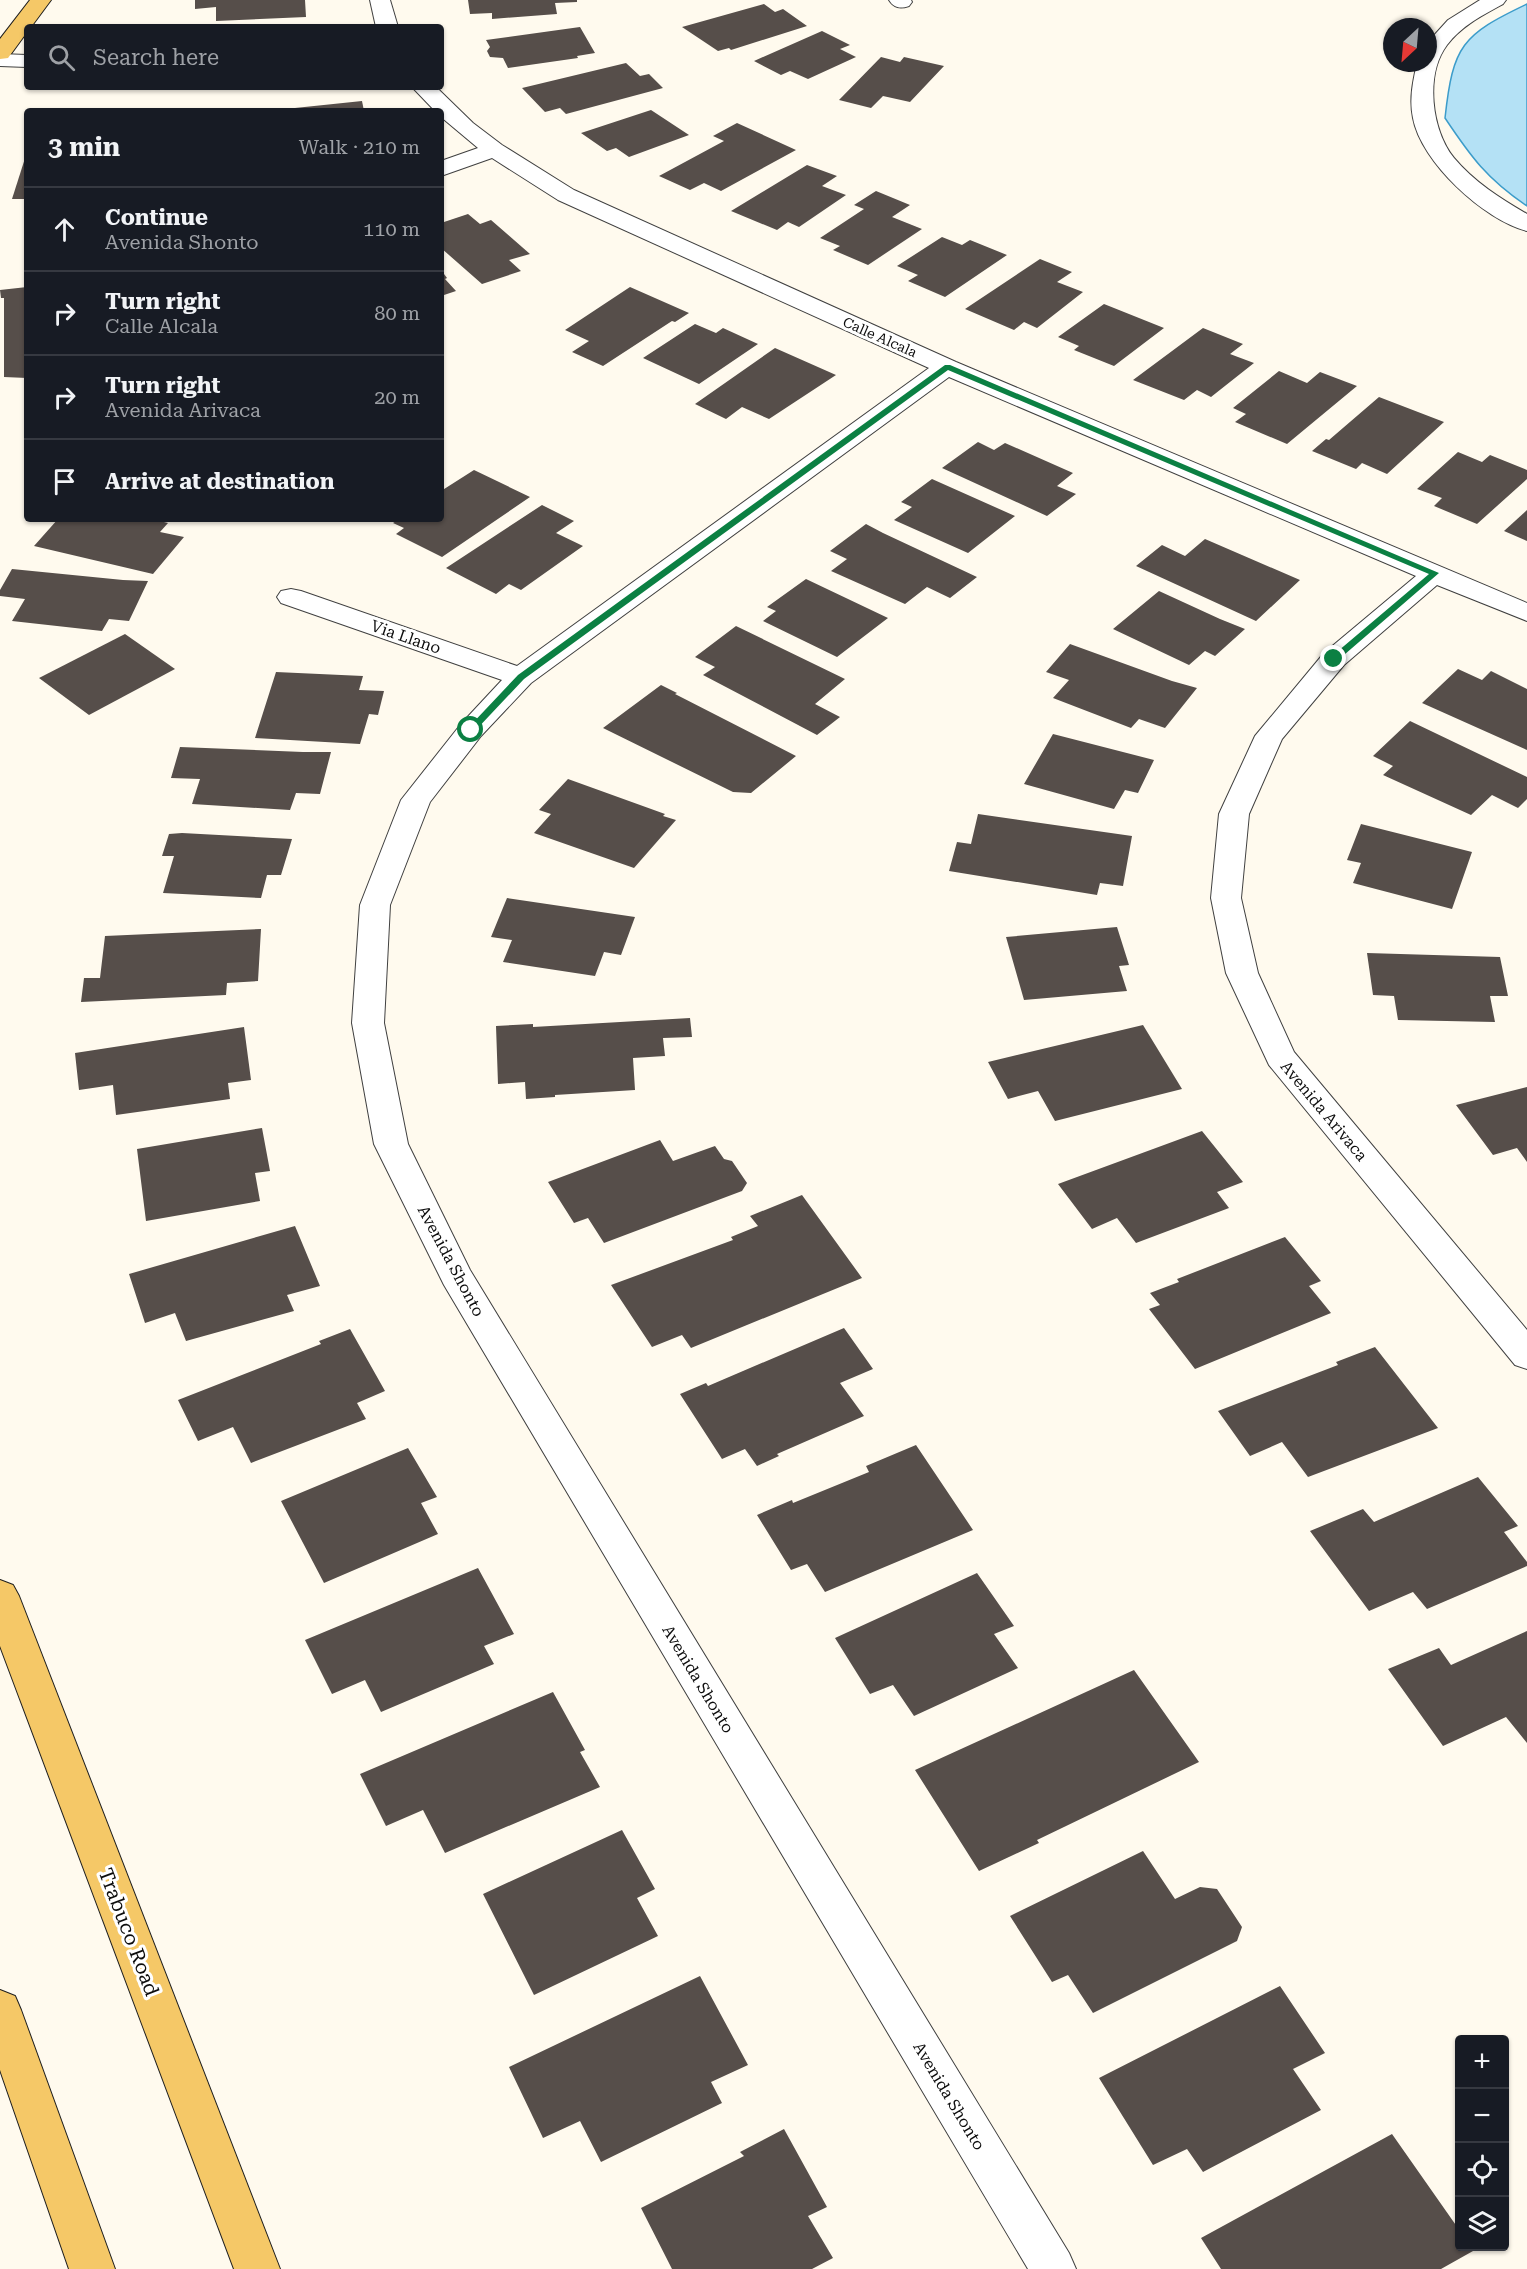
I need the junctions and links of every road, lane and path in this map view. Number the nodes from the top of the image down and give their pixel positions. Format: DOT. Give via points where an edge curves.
graph roads {
  1 [pos="41,0"];
  2 [pos="380,0"];
  3 [pos="1496,0"];
  4 [pos="386,24"];
  5 [pos="1437,47"];
  6 [pos="0,53"];
  7 [pos="0,60"];
  8 [pos="24,61"];
  9 [pos="1425,72"];
  10 [pos="426,90"];
  11 [pos="494,150"];
  12 [pos="444,168"];
  13 [pos="1527,224"];
  14 [pos="947,367"];
  15 [pos="1435,573"];
  16 [pos="291,597"];
  17 [pos="1527,613"];
  18 [pos="521,677"];
  19 [pos="1527,1355"];
  20 [pos="0,1596"];
  21 [pos="0,2010"];
  22 [pos="92,2269"];
  23 [pos="257,2269"];
  24 [pos="1053,2269"];
  1 -- 6 [label="main road"];
  2 -- 4 [label="street"];
  3 -- 5 [label="street" via="1447,31"];
  7 -- 8 [label="street"];
  9 -- 13 [label="street" via="1421,111 1432,145 1459,177 1492,204"];
  10 -- 11 [label="street, Calle Alcala"];
  11 -- 12 [label="street"];
  11 -- 14 [label="street, Calle Alcala" via="566,195"];
  14 -- 15 [label="street, Calle Alcala"];
  14 -- 18 [label="street, Avenida Shonto"];
  15 -- 17 [label="street, Calle Alcala"];
  15 -- 19 [label="street, Avenida Arivaca" via="1334,659 1269,736 1234,814 1226,898 1242,973 1280,1057"];
  16 -- 18 [label="street, Via Llano"];
  18 -- 24 [label="street, Avenida Shonto" via="471,730 416,800 375,905 369,1023 391,1144 456,1276"];
  20 -- 23 [label="main road, Trabuco Road"];
  21 -- 22 [label="main road"];
}
